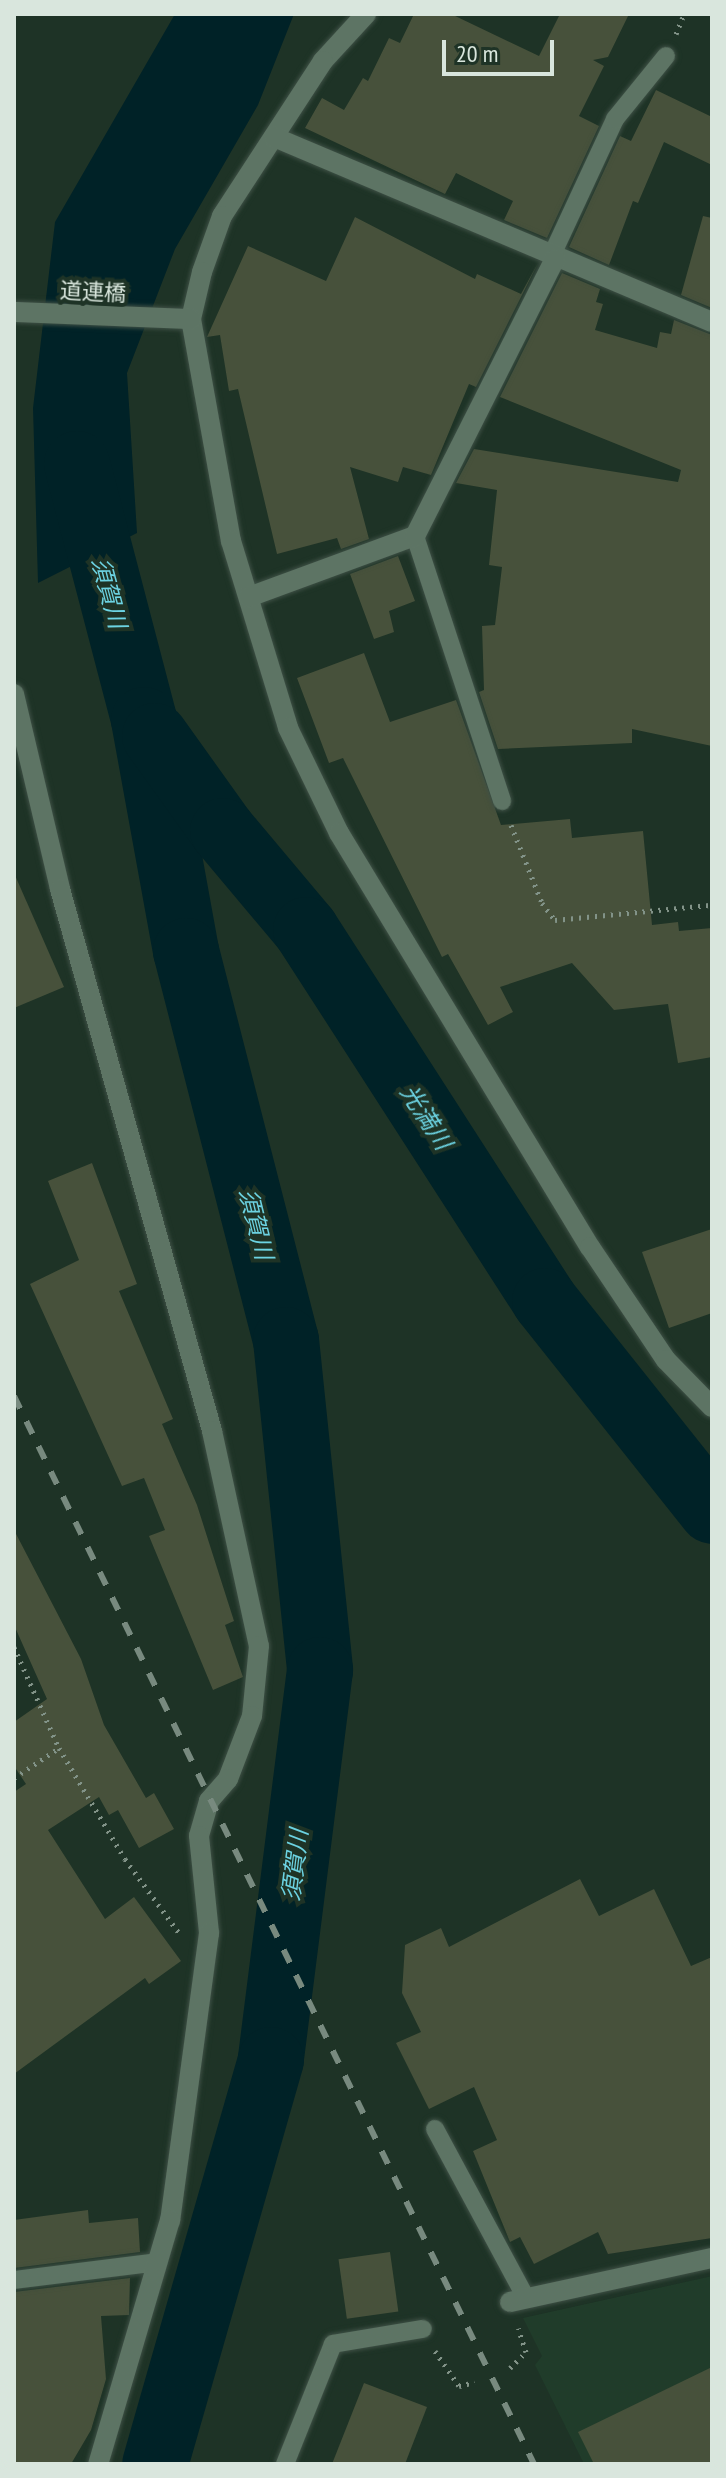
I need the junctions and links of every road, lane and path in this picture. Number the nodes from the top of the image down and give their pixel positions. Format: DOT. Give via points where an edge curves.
graph roads {
  1 [pos="366,14"];
  2 [pos="666,56"];
  3 [pos="274,137"];
  4 [pos="553,258"];
  5 [pos="14,312"];
  6 [pos="191,319"];
  7 [pos="712,322"];
  8 [pos="415,536"];
  9 [pos="249,597"];
  10 [pos="14,694"];
  11 [pos="502,801"];
  12 [pos="712,905"];
  13 [pos="712,1407"];
  14 [pos="14,1647"];
  15 [pos="59,1748"];
  16 [pos="14,1778"];
  17 [pos="203,1966"];
  18 [pos="435,2129"];
  19 [pos="712,2258"];
  20 [pos="158,2262"];
  21 [pos="14,2280"];
  22 [pos="518,2300"];
  23 [pos="423,2329"];
  24 [pos="510,2368"];
  25 [pos="475,2382"];
  26 [pos="98,2464"];
  27 [pos="285,2464"];
  1 -- 3 [label="street" via="323,61"];
  2 -- 4 [label="lane" via="615,119"];
  3 -- 4 [label="street"];
  3 -- 6 [label="street" via="222,216"];
  4 -- 7 [label="street"];
  4 -- 8 [label="street"];
  5 -- 6 [label="street, 道連橋"];
  6 -- 9 [label="street" via="231,541"];
  8 -- 9 [label="street"];
  8 -- 11 [label="lane"];
  9 -- 13 [label="street" via="288,728 339,833 590,1247 666,1360"];
  10 -- 17 [label="street" via="69,920 212,1431 259,1646 252,1716 228,1779 209,1801 199,1836 209,1933"];
  11 -- 12 [label="path" via="542,903 555,920"];
  14 -- 15 [label="path"];
  15 -- 16 [label="path"];
  15 -- 17 [label="path" via="125,1859"];
  17 -- 20 [label="street" via="170,2220"];
  18 -- 22 [label="lane"];
  19 -- 22 [label="street"];
  20 -- 21 [label="lane"];
  20 -- 26 [label="street"];
  22 -- 24 [label="path" via="526,2352"];
  23 -- 25 [label="path" via="459,2386"];
  23 -- 27 [label="lane" via="333,2344"];
}
